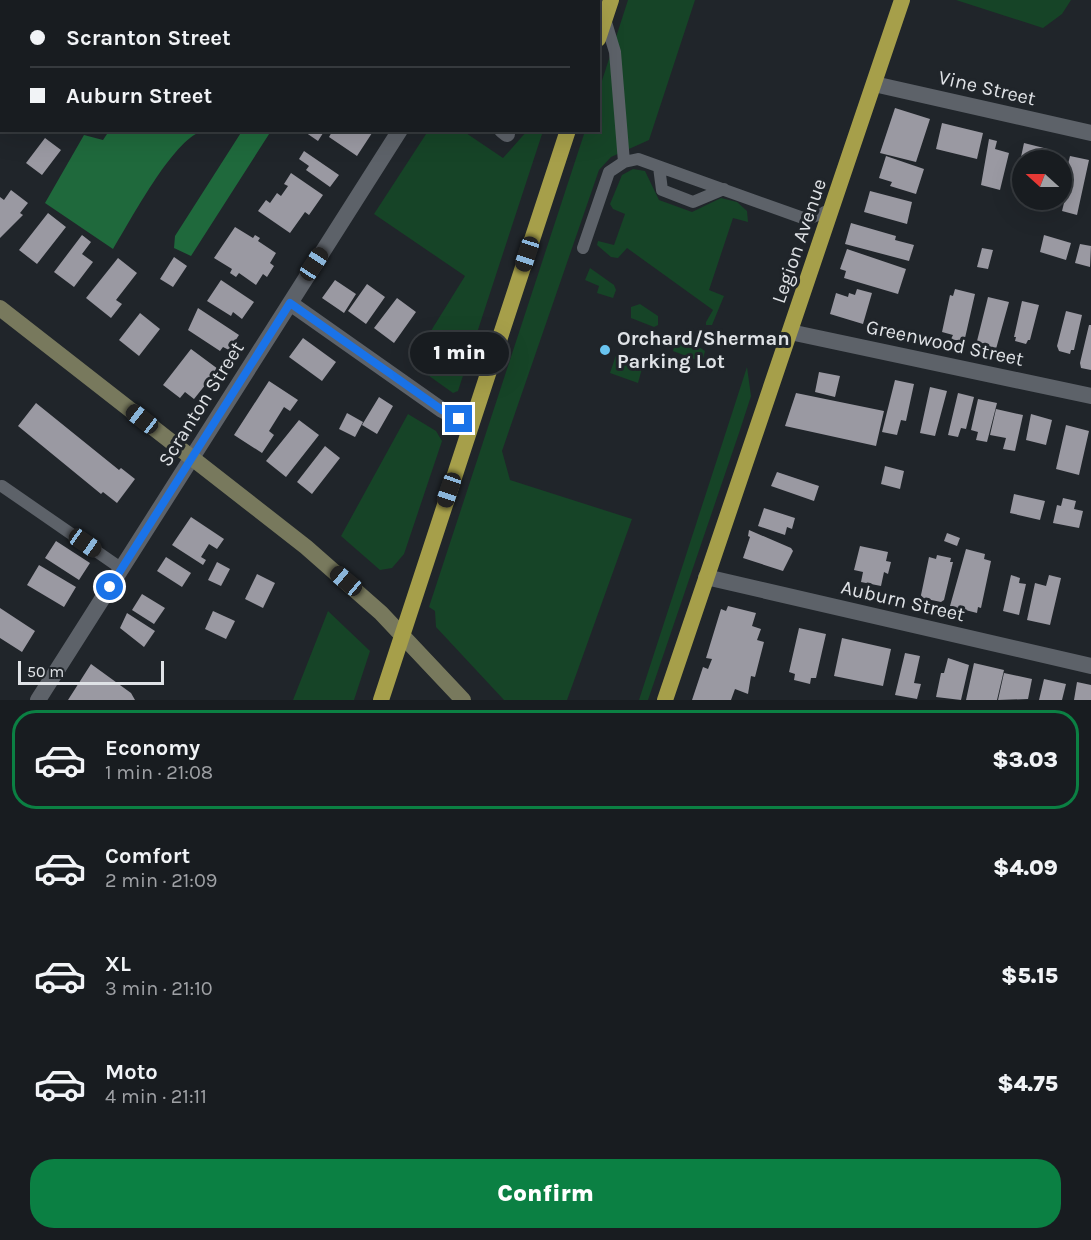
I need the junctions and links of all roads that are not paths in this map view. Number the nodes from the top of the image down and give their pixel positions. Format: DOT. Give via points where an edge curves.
graph roads {
  1 [pos="611,0"];
  2 [pos="902,0"];
  3 [pos="605,19"];
  4 [pos="600,33"];
  5 [pos="874,84"];
  6 [pos="399,132"];
  7 [pos="567,132"];
  8 [pos="1091,133"];
  9 [pos="624,162"];
  10 [pos="659,167"];
  11 [pos="724,189"];
  12 [pos="832,209"];
  13 [pos="583,248"];
  14 [pos="290,303"];
  15 [pos="0,308"];
  16 [pos="790,332"];
  17 [pos="1091,396"];
  18 [pos="471,425"];
  19 [pos="192,458"];
  20 [pos="2,486"];
  21 [pos="122,568"];
  22 [pos="706,577"];
  23 [pos="402,634"];
  24 [pos="1091,666"];
  25 [pos="38,700"];
  26 [pos="381,700"];
  27 [pos="463,700"];
  28 [pos="665,700"];
  1 -- 3 [label="highway"];
  2 -- 5 [label="highway, Legion Avenue"];
  3 -- 4 [label="highway"];
  3 -- 9 [label="lane" via="615,52"];
  5 -- 8 [label="street, Vine Street"];
  5 -- 12 [label="highway, Legion Avenue"];
  6 -- 14 [label="street, Scranton Street"];
  7 -- 18 [label="highway"];
  9 -- 10 [label="lane" via="638,159"];
  9 -- 13 [label="lane" via="609,172"];
  10 -- 11 [label="lane"];
  10 -- 11 [label="lane" via="662,190 693,202"];
  11 -- 12 [label="lane" via="808,219"];
  12 -- 16 [label="highway, Legion Avenue"];
  14 -- 18 [label="street" via="442,410"];
  14 -- 19 [label="street, Scranton Street"];
  15 -- 19 [label="main road"];
  16 -- 17 [label="street, Greenwood Street"];
  16 -- 22 [label="highway, Legion Avenue"];
  18 -- 23 [label="highway"];
  19 -- 21 [label="street, Scranton Street"];
  19 -- 23 [label="main road" via="306,547"];
  20 -- 21 [label="lane"];
  21 -- 25 [label="street, Scranton Street"];
  22 -- 24 [label="street, Auburn Street"];
  22 -- 28 [label="highway, Legion Avenue"];
  23 -- 26 [label="highway"];
  23 -- 27 [label="main road"];
}
